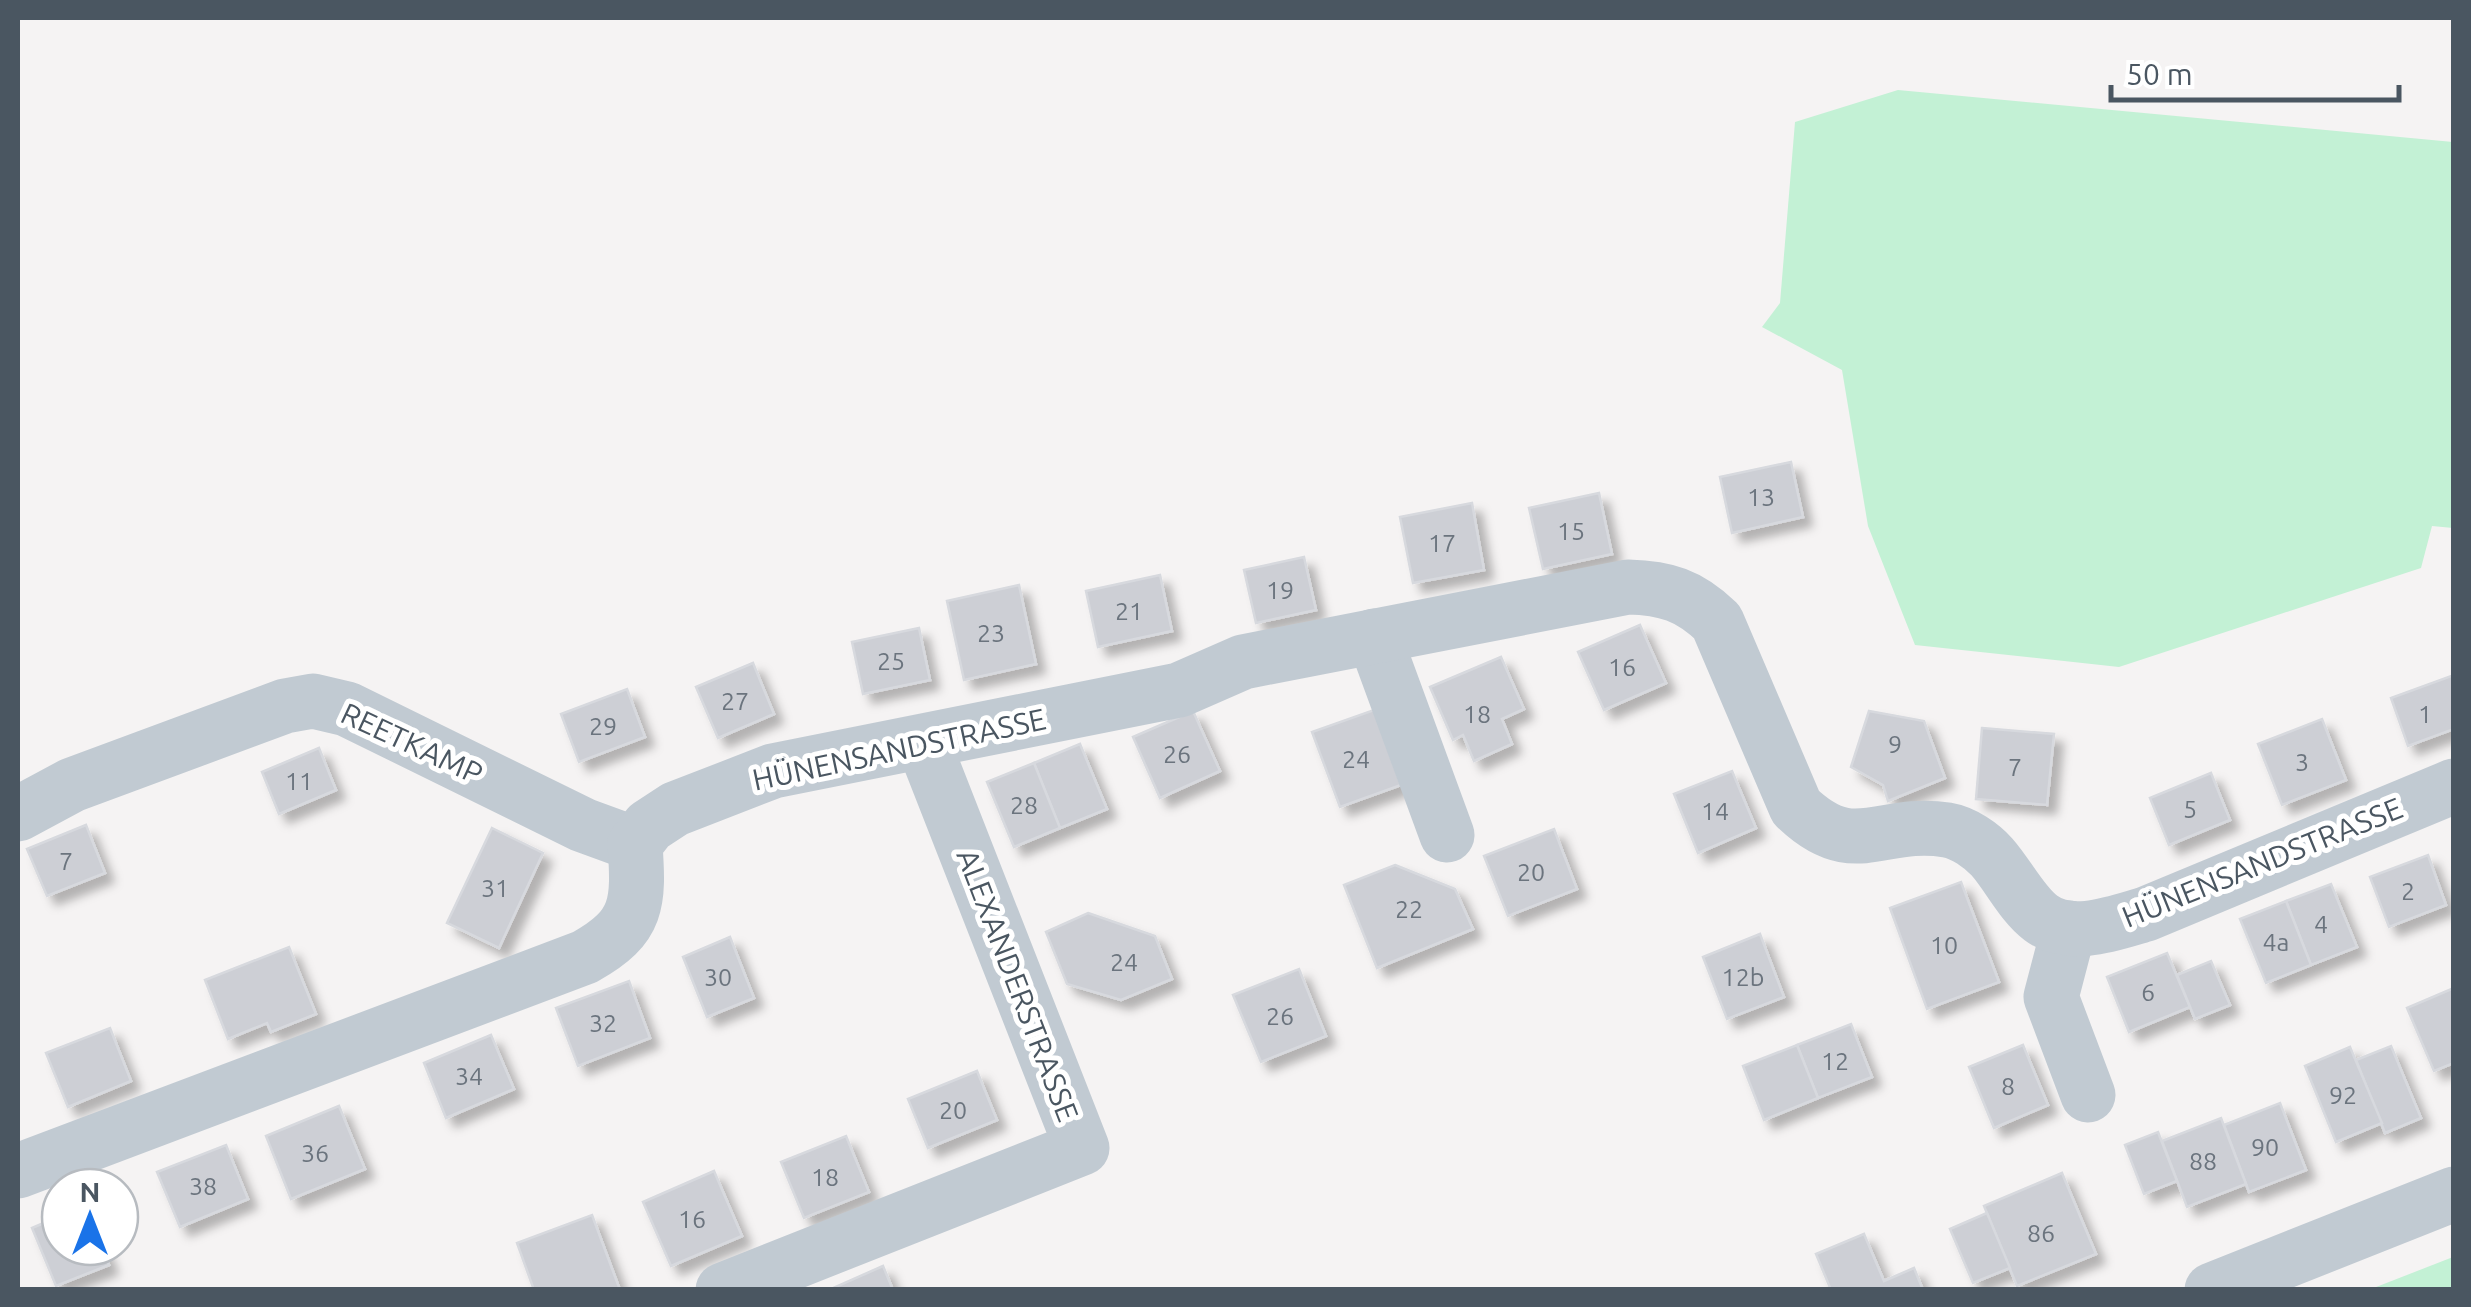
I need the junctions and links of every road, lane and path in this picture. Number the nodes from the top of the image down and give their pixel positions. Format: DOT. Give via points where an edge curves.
graph roads {
  1 [pos="1374,636"];
  2 [pos="923,742"];
  3 [pos="2454,786"];
  4 [pos="18,814"];
  5 [pos="1447,836"];
  6 [pos="635,844"];
  7 [pos="2069,928"];
  8 [pos="2088,1094"];
  9 [pos="18,1171"];
  10 [pos="2454,1194"];
  11 [pos="724,1290"];
  12 [pos="2212,1290"];
  1 -- 2 [label="street, HÜNENSANDSTRASSE" via="1243,662 1179,690"];
  1 -- 5 [label="street"];
  1 -- 7 [label="street, HÜNENSANDSTRASSE" via="1628,587 1663,588 1695,602 1716,622 1796,807 1818,828 1844,838 1911,826 1952,830 1982,846 2041,918"];
  2 -- 6 [label="street, HÜNENSANDSTRASSE" via="773,771 675,808"];
  2 -- 11 [label="street, ALEXANDERSTRASSE" via="1082,1148"];
  3 -- 7 [label="street, HÜNENSANDSTRASSE" via="2146,914"];
  4 -- 6 [label="street, REETKAMP" via="90,779 285,706 313,702 347,708"];
  6 -- 9 [label="street" via="632,919 615,940 585,957"];
  7 -- 8 [label="street" via="2051,997"];
  10 -- 12 [label="street"];
}
